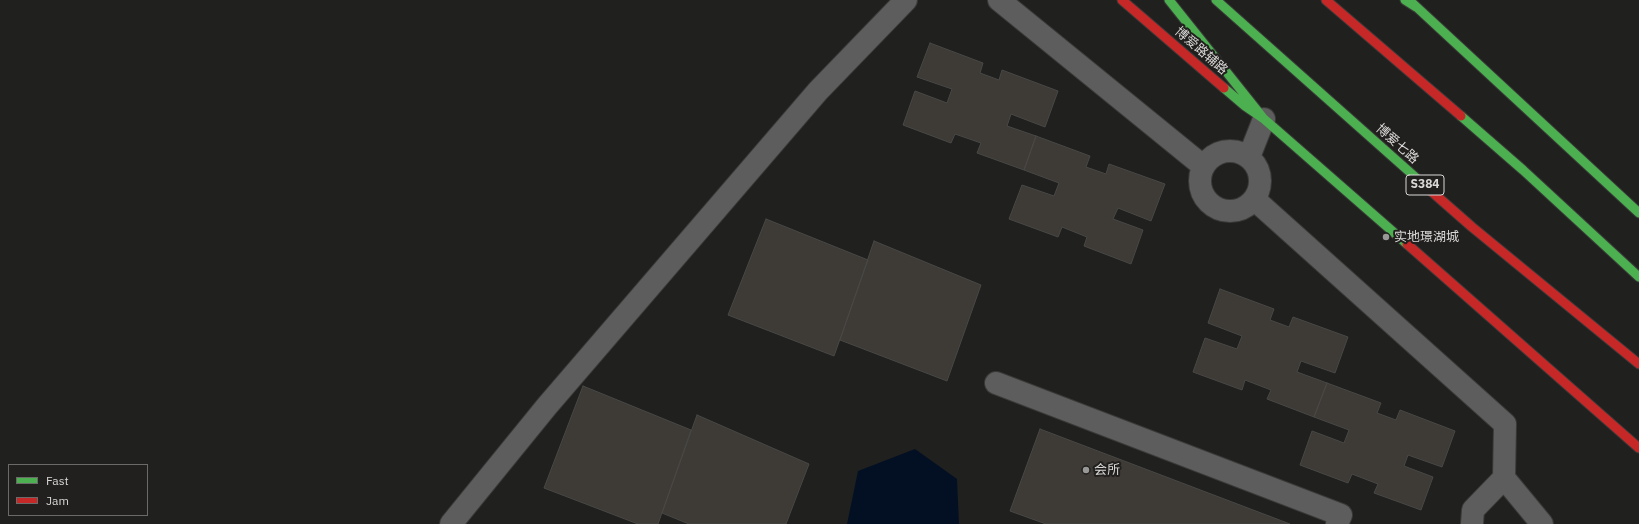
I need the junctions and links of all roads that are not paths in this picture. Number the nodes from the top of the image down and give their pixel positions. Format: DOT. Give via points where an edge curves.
graph roads {
  1 [pos="906,0"];
  2 [pos="999,0"];
  3 [pos="1122,0"];
  4 [pos="1169,0"];
  5 [pos="1216,0"];
  6 [pos="1326,0"];
  7 [pos="1405,0"];
  8 [pos="1409,0"];
  9 [pos="1416,7"];
  10 [pos="1264,119"];
  11 [pos="1249,157"];
  12 [pos="1203,166"];
  13 [pos="1254,199"];
  14 [pos="1639,213"];
  15 [pos="1639,277"];
  16 [pos="1639,364"];
  17 [pos="996,383"];
  18 [pos="1639,448"];
  19 [pos="1504,478"];
  20 [pos="451,524"];
  21 [pos="1337,524"];
  22 [pos="1472,524"];
  23 [pos="1542,524"];
  1 -- 20 [label="street" via="818,91 547,406"];
  2 -- 12 [label="street"];
  3 -- 10 [label="main road, 博爱路辅路" via="1245,106"];
  4 -- 10 [label="main road"];
  5 -- 16 [label="main road, 博爱七路 / S384" via="1472,227"];
  6 -- 15 [label="main road" via="1523,170"];
  7 -- 9 [label="main road"];
  8 -- 9 [label="main road"];
  9 -- 14 [label="main road"];
  10 -- 11 [label="street"];
  10 -- 18 [label="main road"];
  11 -- 12 [label="street" via="1241,152 1224,151 1208,159"];
  11 -- 13 [label="street" via="1259,172 1259,191"];
  12 -- 13 [label="street" via="1200,176 1203,195 1218,209 1238,210"];
  13 -- 19 [label="street" via="1505,424"];
  17 -- 21 [label="street" via="1341,515"];
  19 -- 22 [label="street" via="1472,510"];
  19 -- 23 [label="street"];
}
